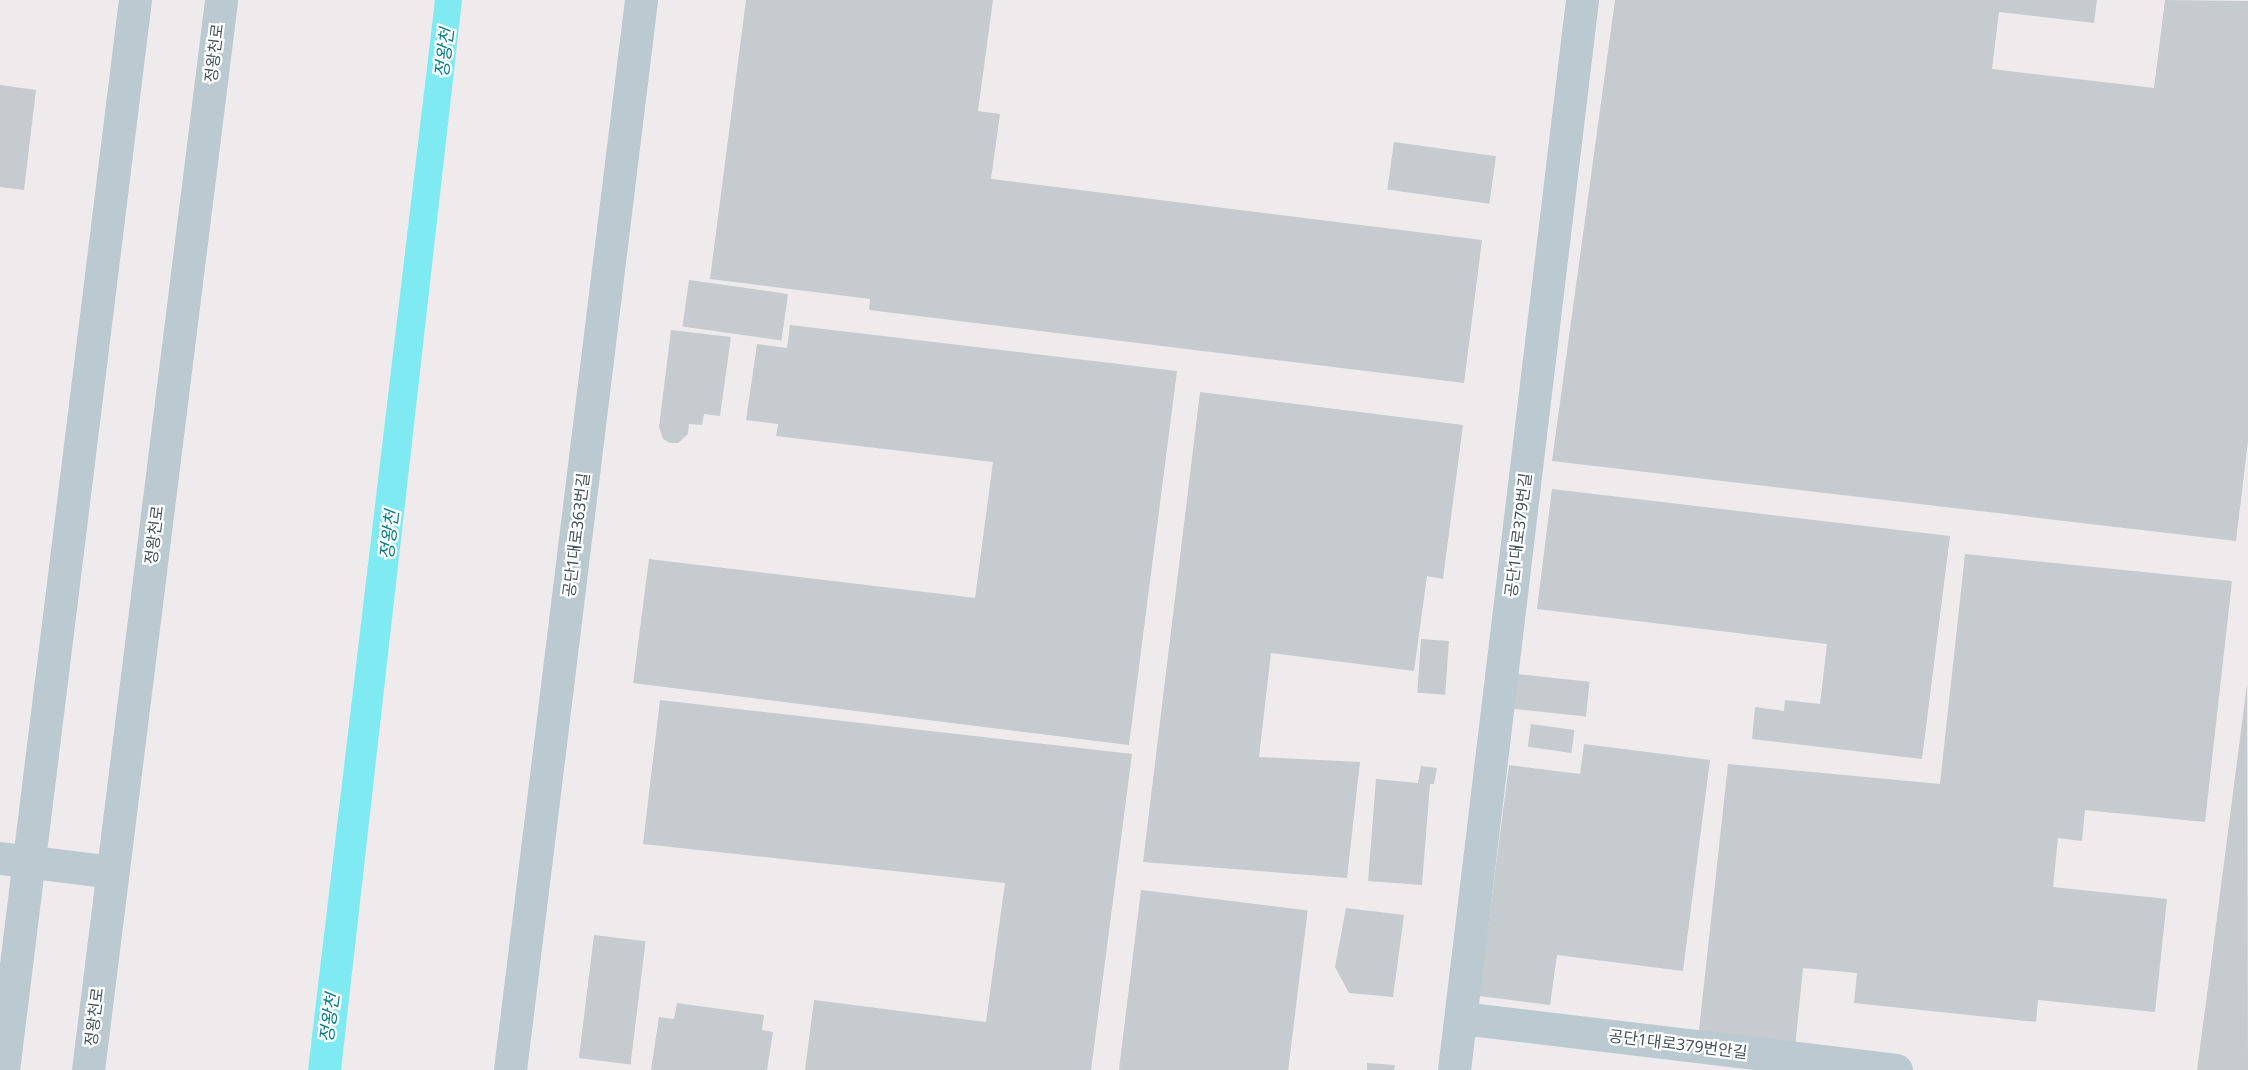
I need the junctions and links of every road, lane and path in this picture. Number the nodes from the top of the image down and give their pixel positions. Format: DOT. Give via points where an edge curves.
graph roads {
  1 [pos="135,0"];
  2 [pos="221,0"];
  3 [pos="641,0"];
  4 [pos="1582,0"];
  5 [pos="14,860"];
  6 [pos="112,872"];
  7 [pos="1461,1018"];
  8 [pos="3,1070"];
  9 [pos="88,1070"];
  10 [pos="510,1070"];
  11 [pos="1454,1070"];
  12 [pos="1896,1070"];
  1 -- 5 [label="street"];
  2 -- 6 [label="street, 정왕천로"];
  3 -- 10 [label="street, 공단1대로363번길"];
  4 -- 7 [label="street, 공단1대로379번길"];
  5 -- 6 [label="street"];
  5 -- 8 [label="street"];
  6 -- 9 [label="street, 정왕천로"];
  7 -- 11 [label="street, 공단1대로379번길"];
  7 -- 12 [label="street, 공단1대로379번안길"];
}
